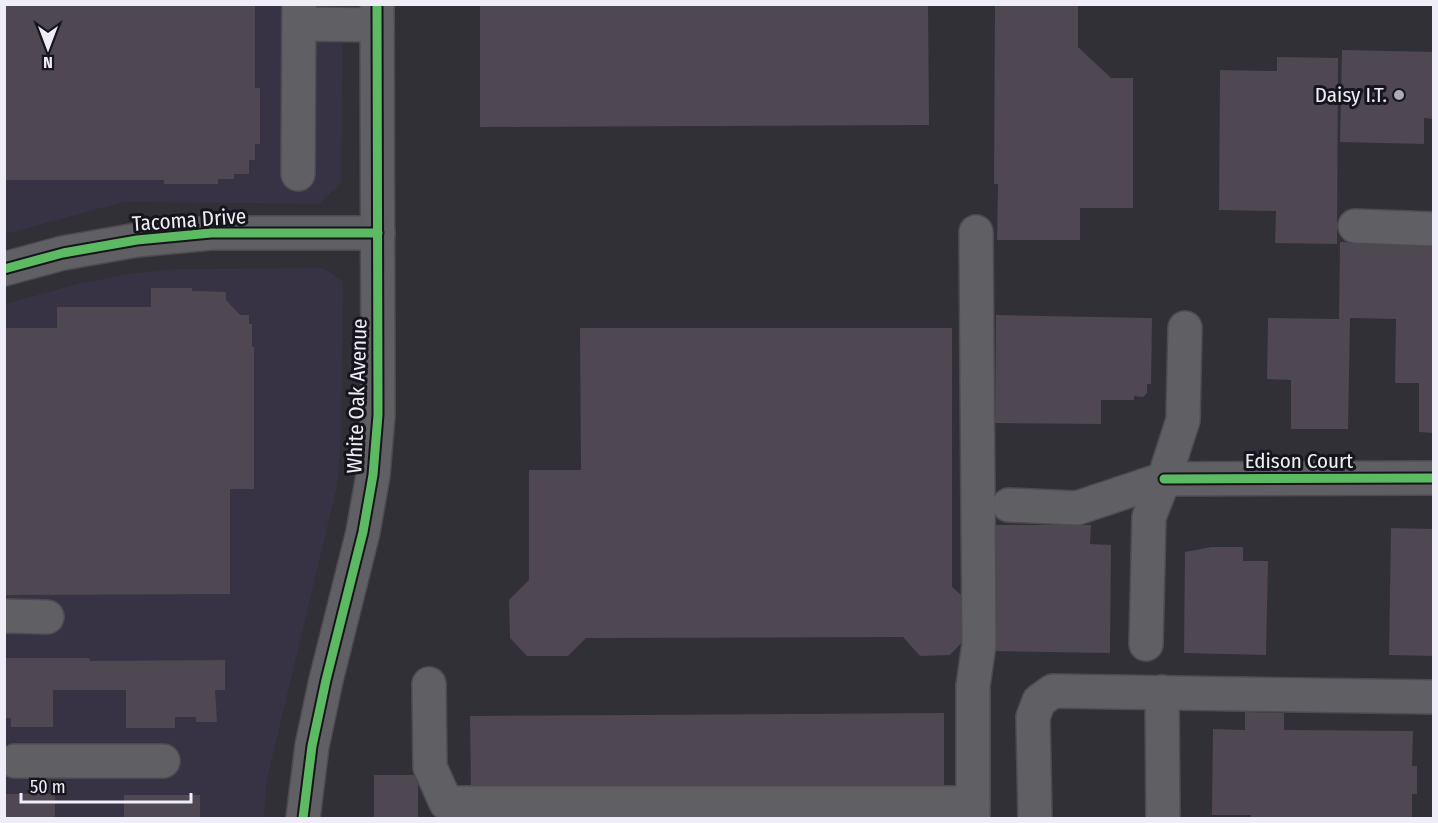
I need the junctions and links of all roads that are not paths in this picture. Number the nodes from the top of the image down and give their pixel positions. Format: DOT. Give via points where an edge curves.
graph roads {
  1 [pos="299,14"];
  2 [pos="377,15"];
  3 [pos="298,174"];
  4 [pos="1355,226"];
  5 [pos="1434,229"];
  6 [pos="976,232"];
  7 [pos="378,233"];
  8 [pos="4,268"];
  9 [pos="1185,328"];
  10 [pos="1434,478"];
  11 [pos="1164,479"];
  12 [pos="1009,505"];
  13 [pos="4,616"];
  14 [pos="47,617"];
  15 [pos="1146,644"];
  16 [pos="429,684"];
  17 [pos="1162,692"];
  18 [pos="1434,696"];
  19 [pos="15,760"];
  20 [pos="163,761"];
  21 [pos="973,811"];
  22 [pos="303,819"];
  23 [pos="1035,819"];
  24 [pos="1163,819"];
  1 -- 2 [label="street"];
  1 -- 3 [label="street"];
  2 -- 7 [label="street, White Oak Avenue"];
  4 -- 5 [label="street"];
  6 -- 21 [label="street" via="979,644 973,686"];
  7 -- 8 [label="street, Tacoma Drive" via="211,233 148,239"];
  7 -- 22 [label="street, White Oak Avenue" via="378,415 373,475 312,746"];
  9 -- 11 [label="street" via="1183,420"];
  10 -- 11 [label="street, Edison Court"];
  11 -- 12 [label="street, Edison Court" via="1077,508"];
  11 -- 15 [label="street" via="1149,517"];
  13 -- 14 [label="street"];
  16 -- 21 [label="street" via="430,766 446,802"];
  17 -- 18 [label="street"];
  17 -- 23 [label="street" via="1053,691 1039,700 1033,717"];
  17 -- 24 [label="street"];
  19 -- 20 [label="street"];
}
